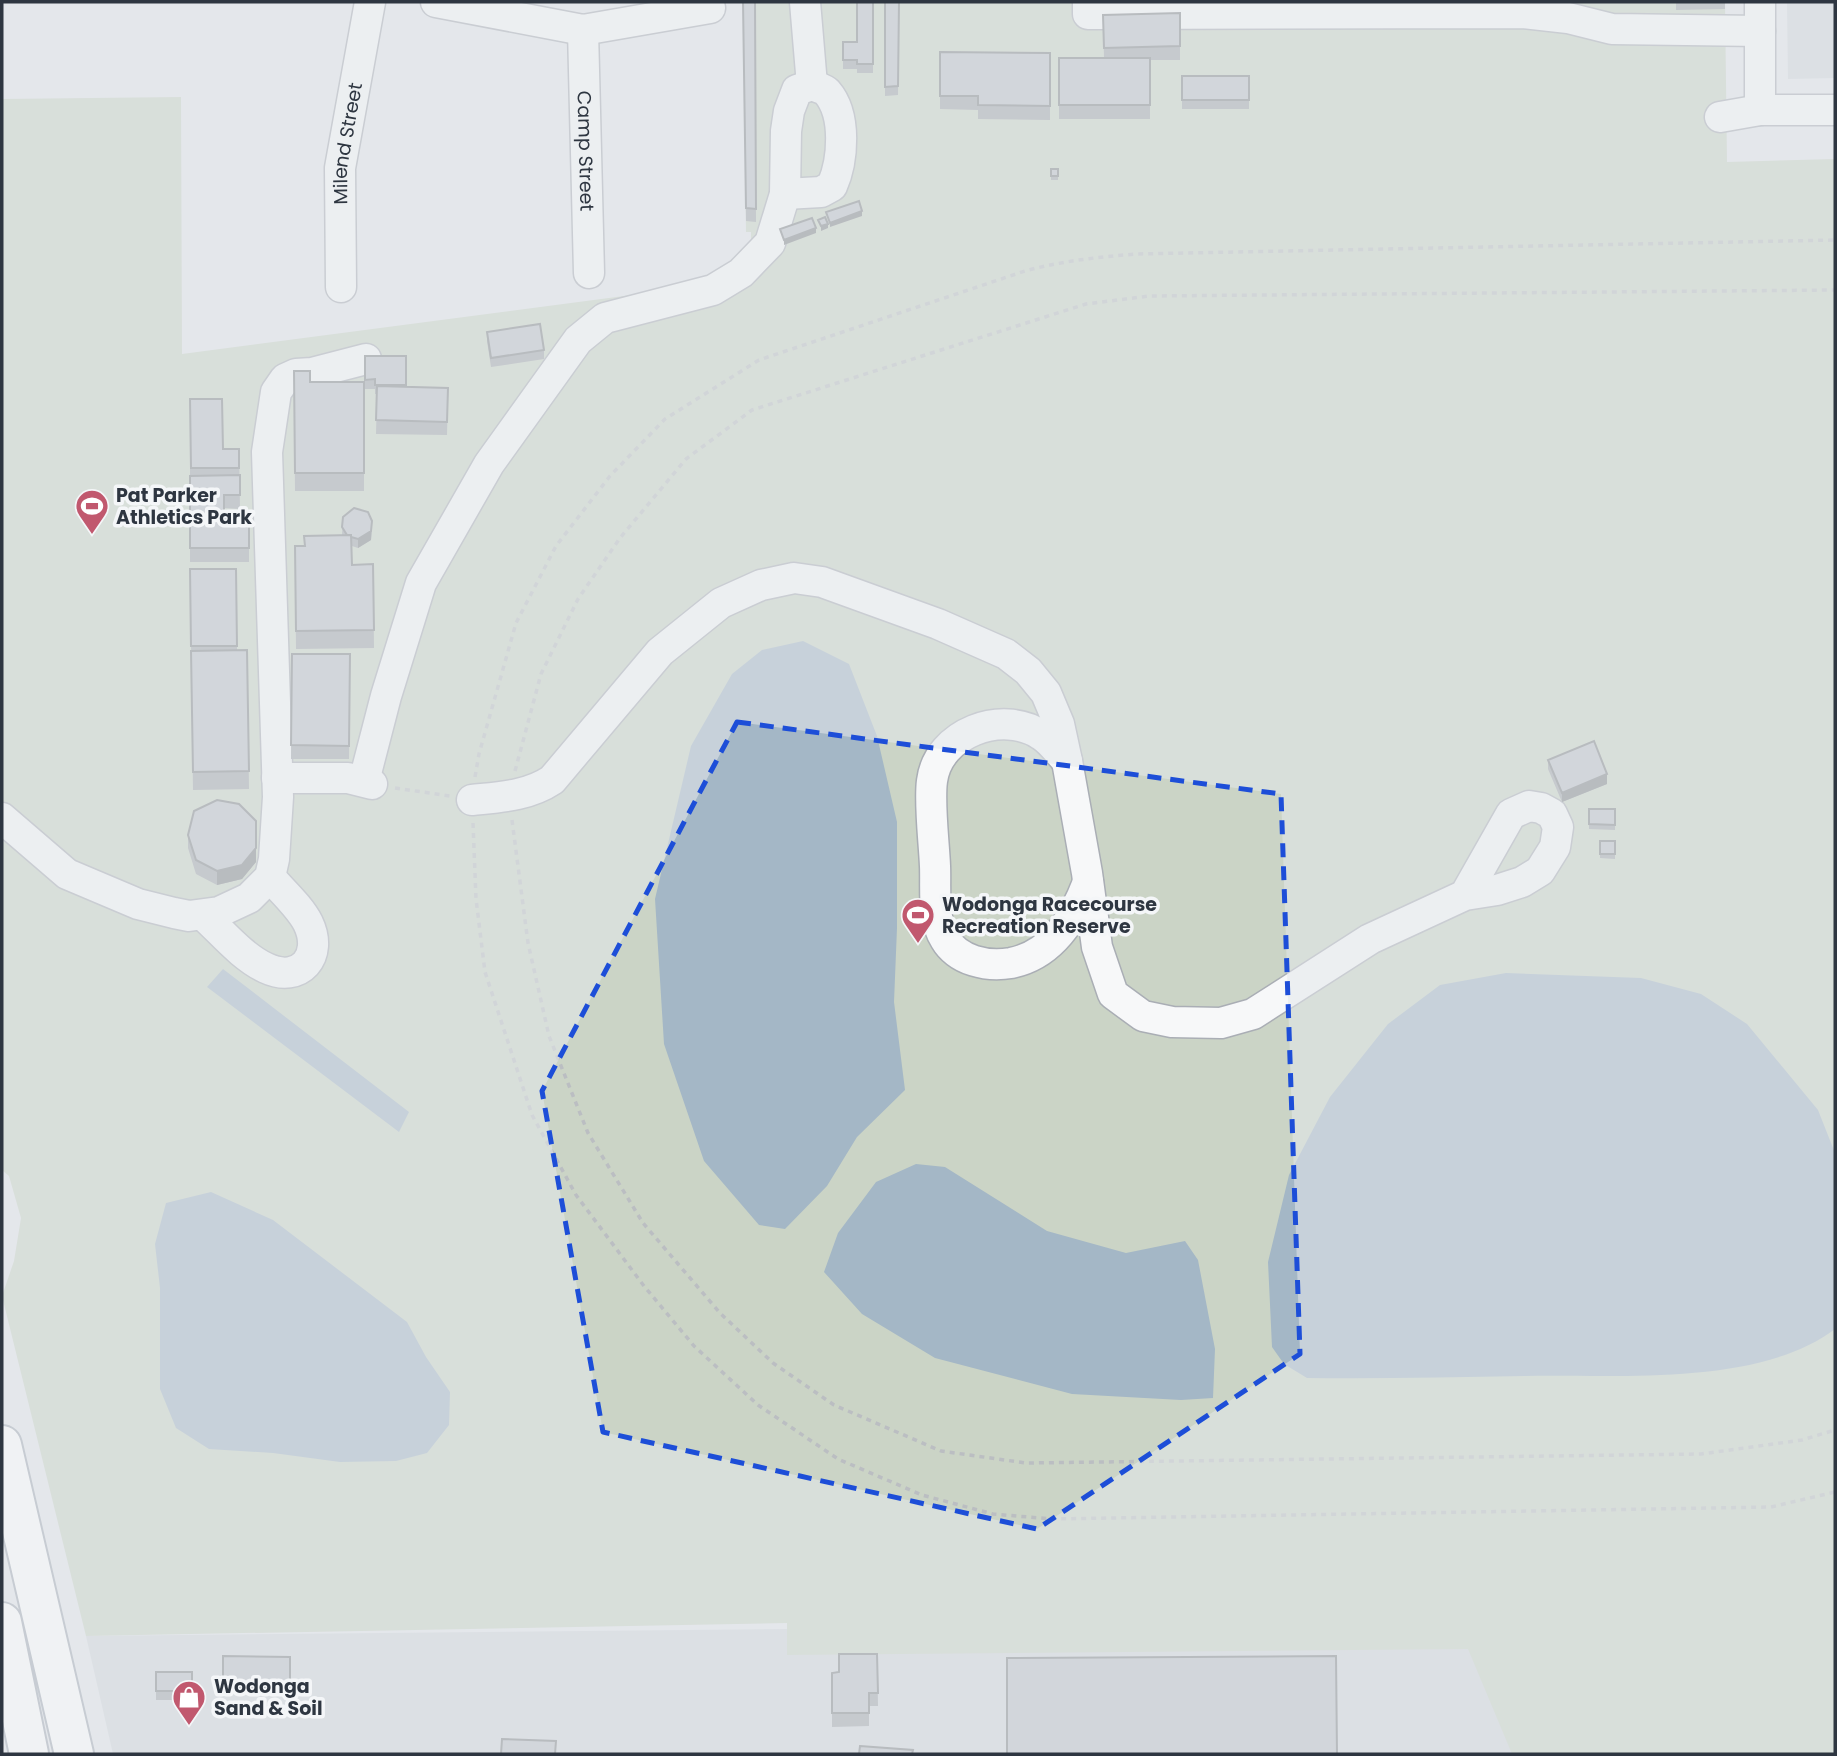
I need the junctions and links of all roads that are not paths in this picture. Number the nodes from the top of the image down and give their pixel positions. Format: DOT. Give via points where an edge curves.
graph roads {
  1 [pos="370,2"];
  2 [pos="436,2"];
  3 [pos="806,2"];
  4 [pos="1088,2"];
  5 [pos="710,8"];
  6 [pos="1204,8"];
  7 [pos="1262,8"];
  8 [pos="1760,16"];
  9 [pos="583,30"];
  10 [pos="812,85"];
  11 [pos="1760,110"];
  12 [pos="1835,110"];
  13 [pos="1720,117"];
  14 [pos="785,194"];
  15 [pos="589,273"];
  16 [pos="341,287"];
  17 [pos="366,359"];
  18 [pos="1068,761"];
  19 [pos="277,778"];
  20 [pos="472,800"];
  21 [pos="2,818"];
  22 [pos="270,877"];
  23 [pos="1088,881"];
  24 [pos="1465,895"];
  25 [pos="203,915"];
  26 [pos="2,1445"];
  27 [pos="2,1622"];
  28 [pos="29,1754"];
  29 [pos="74,1754"];
  1 -- 16 [label="street, Milend Street" via="340,168"];
  2 -- 9 [label="street"];
  3 -- 10 [label="street"];
  4 -- 6 [label="street" via="1088,14"];
  5 -- 9 [label="street"];
  6 -- 7 [label="street"];
  7 -- 8 [label="street" via="1523,13 1612,29"];
  8 -- 11 [label="street"];
  9 -- 15 [label="street, Camp Street"];
  10 -- 14 [label="street" via="797,90 789,111"];
  10 -- 14 [label="street" via="827,92 836,111 842,137 840,168 832,186 821,192"];
  11 -- 12 [label="street"];
  11 -- 13 [label="street"];
  14 -- 19 [label="street" via="770,243 741,273 713,290 605,318 578,340 489,464 421,583 403,636 368,783 348,778"];
  17 -- 19 [label="street" via="285,379 272,408 267,452"];
  18 -- 20 [label="street" via="1046,693 1006,654 835,586 794,578 761,585 721,603 660,652 552,780 537,790"];
  18 -- 23 [label="street"];
  18 -- 23 [label="street" via="1041,734 1004,724 970,732 939,758 932,780 938,920 943,938 952,950 982,964 1030,957 1061,933"];
  19 -- 22 [label="street"];
  21 -- 25 [label="street" via="67,874 138,904"];
  22 -- 25 [label="street" via="249,898"];
  22 -- 25 [label="street" via="312,932 308,962 299,971 285,974 255,962"];
  23 -- 24 [label="street" via="1097,947 1113,994 1143,1016 1172,1023 1221,1023 1253,1014 1370,939"];
  26 -- 29 [label="main road"];
  27 -- 28 [label="main road"];
}
